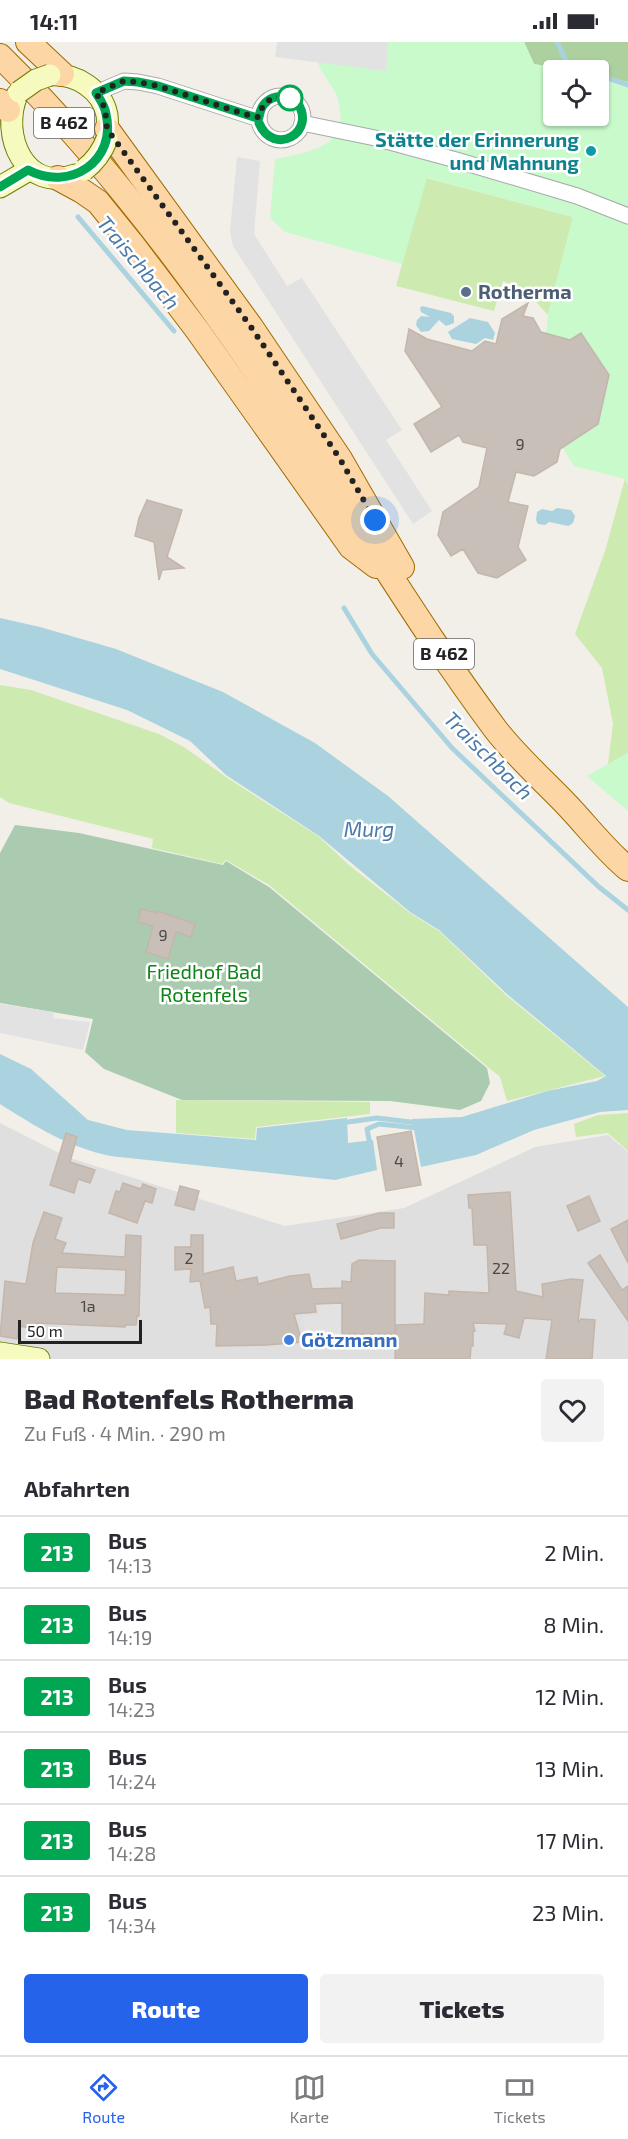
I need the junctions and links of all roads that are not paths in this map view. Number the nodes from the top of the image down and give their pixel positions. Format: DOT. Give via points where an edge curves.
graph roads {
  1 [pos="27,42"];
  2 [pos="0,56"];
  3 [pos="56,75"];
  4 [pos="96,93"];
  5 [pos="9,101"];
  6 [pos="259,117"];
  7 [pos="302,123"];
  8 [pos="107,134"];
  9 [pos="5,151"];
  10 [pos="28,170"];
  11 [pos="58,178"];
  12 [pos="0,187"];
  13 [pos="628,216"];
  14 [pos="390,577"];
  15 [pos="498,732"];
  16 [pos="628,869"];
  17 [pos="0,1353"];
  18 [pos="39,1359"];
  1 -- 3 [label="main road"];
  2 -- 14 [label="main road, B 462" via="120,187 169,251 328,480"];
  3 -- 4 [label="street" via="78,80"];
  3 -- 5 [label="street, bridge" via="36,80"];
  4 -- 6 [label="street" via="124,81 138,82"];
  4 -- 8 [label="street" via="105,108"];
  5 -- 9 [label="street"];
  6 -- 7 [label="street" via="265,133 283,140 295,135"];
  6 -- 7 [label="street" via="263,104 283,96 297,102"];
  7 -- 13 [label="street" via="456,160 577,196"];
  8 -- 11 [label="street, bridge" via="94,162 72,176"];
  8 -- 15 [label="main road" via="251,327 340,459 410,581 482,688"];
  9 -- 10 [label="street"];
  10 -- 11 [label="street"];
  10 -- 12 [label="street"];
  11 -- 14 [label="main road" via="98,202 198,331 351,547"];
  14 -- 15 [label="main road, B 462"];
  15 -- 16 [label="main road, B 462"];
  17 -- 18 [label="street"];
}
